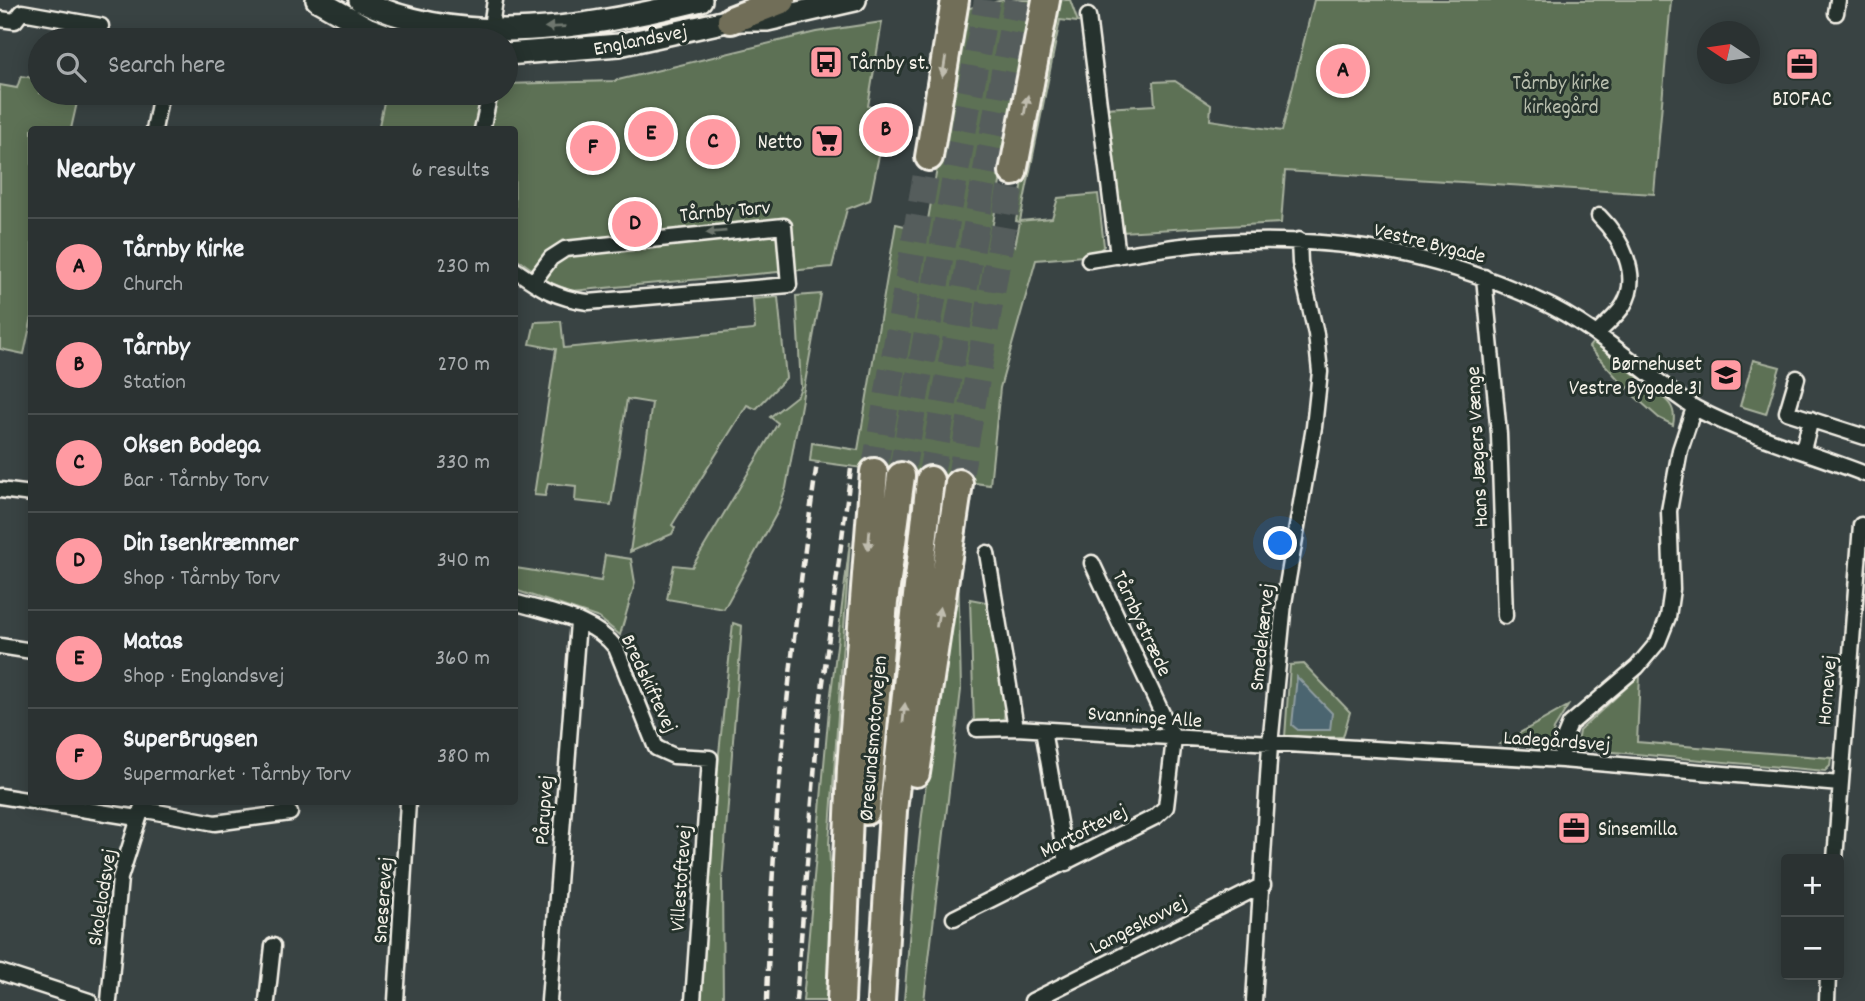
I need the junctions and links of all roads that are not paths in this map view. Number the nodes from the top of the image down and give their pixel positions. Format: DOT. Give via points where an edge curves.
graph roads {
  1 [pos="317,0"];
  2 [pos="360,0"];
  3 [pos="495,0"];
  4 [pos="701,0"];
  5 [pos="782,0"];
  6 [pos="855,0"];
  7 [pos="1046,0"];
  8 [pos="951,6"];
  9 [pos="1088,16"];
  10 [pos="0,19"];
  11 [pos="731,20"];
  12 [pos="102,26"];
  13 [pos="367,28"];
  14 [pos="457,28"];
  15 [pos="491,28"];
  16 [pos="518,31"];
  17 [pos="518,53"];
  18 [pos="159,105"];
  19 [pos="487,105"];
  20 [pos="155,126"];
  21 [pos="483,126"];
  22 [pos="929,157"];
  23 [pos="1013,172"];
  24 [pos="1599,216"];
  25 [pos="1299,240"];
  26 [pos="1118,256"];
  27 [pos="1089,260"];
  28 [pos="518,273"];
  29 [pos="1484,277"];
  30 [pos="533,282"];
  31 [pos="1597,334"];
  32 [pos="1797,378"];
  33 [pos="1695,408"];
  34 [pos="1811,419"];
  35 [pos="1865,437"];
  36 [pos="1803,450"];
  37 [pos="874,472"];
  38 [pos="1865,474"];
  39 [pos="901,476"];
  40 [pos="930,480"];
  41 [pos="959,483"];
  42 [pos="0,490"];
  43 [pos="28,494"];
  44 [pos="1861,525"];
  45 [pos="987,553"];
  46 [pos="1092,563"];
  47 [pos="518,603"];
  48 [pos="1505,616"];
  49 [pos="578,622"];
  50 [pos="0,646"];
  51 [pos="28,650"];
  52 [pos="1016,728"];
  53 [pos="977,729"];
  54 [pos="1043,730"];
  55 [pos="1174,739"];
  56 [pos="1270,745"];
  57 [pos="710,758"];
  58 [pos="1562,760"];
  59 [pos="1840,784"];
  60 [pos="0,796"];
  61 [pos="28,800"];
  62 [pos="82,805"];
  63 [pos="408,805"];
  64 [pos="141,809"];
  65 [pos="289,813"];
  66 [pos="1835,854"];
  67 [pos="1066,863"];
  68 [pos="1263,885"];
  69 [pos="954,918"];
  70 [pos="273,946"];
  71 [pos="0,972"];
  72 [pos="1829,980"];
  73 [pos="89,1001"];
  74 [pos="109,1001"];
  75 [pos="267,1001"];
  76 [pos="396,1001"];
  77 [pos="549,1001"];
  78 [pos="693,1001"];
  79 [pos="841,1001"];
  80 [pos="855,1001"];
  81 [pos="881,1001"];
  82 [pos="894,1001"];
  83 [pos="1032,1001"];
  84 [pos="1254,1001"];
  85 [pos="1827,1001"];
  1 -- 13 [label="street"];
  2 -- 14 [label="street, Englandsvej" via="419,21"];
  3 -- 15 [label="street"];
  4 -- 16 [label="street, Englandsvej, one-way" via="627,18"];
  5 -- 11 [label="highway"];
  6 -- 11 [label="street, Englandsvej" via="768,20"];
  23 -- 7 [label="highway, one-way"];
  8 -- 22 [label="highway, one-way"];
  9 -- 26 [label="street"];
  10 -- 12 [label="street" via="15,21 22,12"];
  11 -- 17 [label="street, Englandsvej" via="619,45"];
  18 -- 20 [label="street"];
  19 -- 21 [label="street"];
  24 -- 31 [label="street" via="1622,247 1630,279 1623,307"];
  25 -- 26 [label="street, Vestre Bygade" via="1207,243"];
  25 -- 29 [label="street, Vestre Bygade" via="1362,246"];
  25 -- 56 [label="street, Smedekærvej" via="1320,372 1284,603"];
  26 -- 27 [label="street, Vestre Bygade"];
  28 -- 30 [label="street, Tårnby Torv"];
  29 -- 31 [label="street, Vestre Bygade" via="1543,302"];
  29 -- 48 [label="street, Hans Jægers Vænge" via="1499,434"];
  30 -- 30 [label="street, Tårnby Torv, one-way" via="557,297 588,302 789,285 783,226 565,249 551,258"];
  31 -- 33 [label="street, Vestre Bygade"];
  32 -- 34 [label="street" via="1787,412"];
  33 -- 36 [label="street, Vestre Bygade" via="1747,432"];
  33 -- 58 [label="street" via="1685,430 1670,511 1668,617 1658,642 1637,667 1570,724"];
  34 -- 35 [label="street"];
  34 -- 36 [label="street"];
  36 -- 38 [label="street, Vestre Bygade"];
  37 -- 79 [label="highway, one-way" via="851,768"];
  39 -- 80 [label="highway, Øresundsmotorvejen" via="884,602"];
  81 -- 40 [label="highway, Øresundsmotorvejen, one-way" via="893,811"];
  82 -- 41 [label="highway, one-way" via="918,748"];
  42 -- 43 [label="street"];
  44 -- 59 [label="street, Hornevej"];
  45 -- 52 [label="street"];
  46 -- 55 [label="street, Tårnbystræde"];
  47 -- 49 [label="street, Bredskiftevej"];
  49 -- 57 [label="street, Bredskiftevej" via="596,629 615,648 656,747 674,756"];
  49 -- 77 [label="street, Pårupvej"];
  50 -- 51 [label="street"];
  52 -- 53 [label="street, Svanninge Alle"];
  52 -- 54 [label="street, Svanninge Alle"];
  54 -- 55 [label="street, Svanninge Alle"];
  54 -- 67 [label="street"];
  55 -- 56 [label="street, Svanninge Alle"];
  55 -- 67 [label="street, Martoftevej" via="1167,807"];
  56 -- 58 [label="street, Ladegårdsvej"];
  56 -- 68 [label="street, Smedekærvej"];
  57 -- 78 [label="street, Villestoftevej"];
  58 -- 59 [label="street, Ladegårdsvej"];
  59 -- 66 [label="street, Hornevej"];
  60 -- 61 [label="street"];
  62 -- 64 [label="street"];
  63 -- 76 [label="street, Sneserevej"];
  64 -- 65 [label="street" via="215,823"];
  64 -- 74 [label="street, Skolelodsvej" via="120,878"];
  67 -- 69 [label="street, Martoftevej"];
  68 -- 83 [label="street, Langeskovvej"];
  68 -- 84 [label="street, Smedekærvej"];
  70 -- 75 [label="street"];
  71 -- 73 [label="street"];
  72 -- 85 [label="street"];
}
